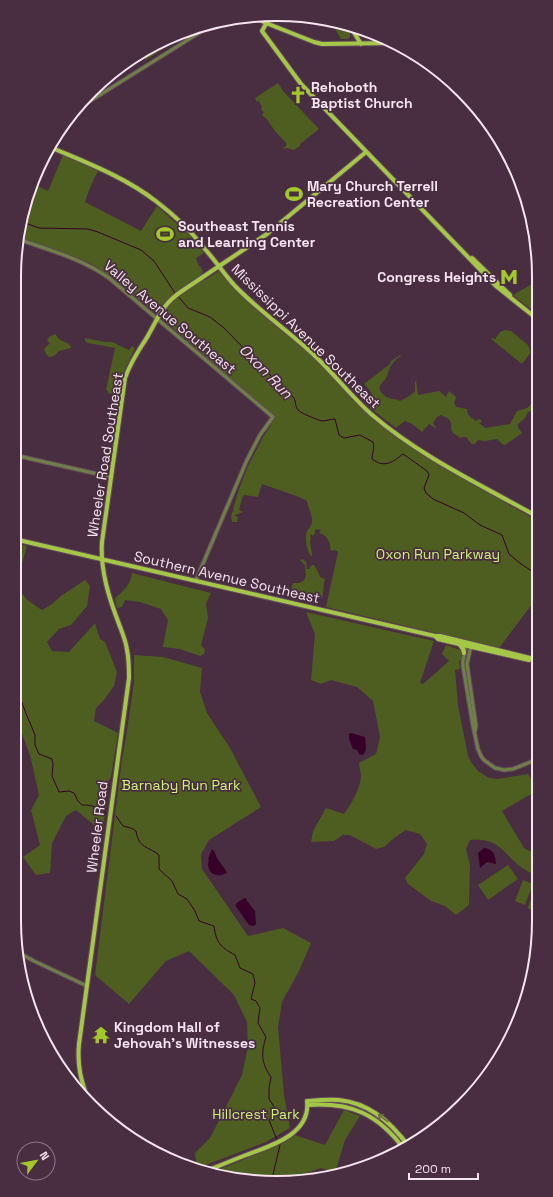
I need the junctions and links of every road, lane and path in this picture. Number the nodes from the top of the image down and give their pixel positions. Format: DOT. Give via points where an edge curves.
graph roads {
  1 [pos="266,22"];
  2 [pos="197,34"];
  3 [pos="355,34"];
  4 [pos="382,43"];
  5 [pos="361,44"];
  6 [pos="93,99"];
  7 [pos="55,149"];
  8 [pos="366,152"];
  9 [pos="23,241"];
  10 [pos="219,267"];
  11 [pos="532,315"];
  12 [pos="157,318"];
  13 [pos="21,457"];
  14 [pos="111,477"];
  15 [pos="532,514"];
  16 [pos="21,541"];
  17 [pos="102,559"];
  18 [pos="196,580"];
  19 [pos="435,636"];
  20 [pos="460,644"];
  21 [pos="468,645"];
  22 [pos="464,653"];
  23 [pos="532,660"];
  24 [pos="475,732"];
  25 [pos="532,761"];
  26 [pos="23,955"];
  27 [pos="87,986"];
  28 [pos="84,1090"];
  29 [pos="308,1103"];
  30 [pos="405,1141"];
  31 [pos="400,1144"];
  32 [pos="214,1168"];
  1 -- 5 [label="main road" via="318,44"];
  1 -- 8 [label="main road" via="262,31 294,75"];
  2 -- 6 [label="street"];
  3 -- 5 [label="main road"];
  4 -- 5 [label="main road"];
  7 -- 10 [label="main road, Mississippi Avenue Southeast" via="114,175 150,197 189,231"];
  8 -- 10 [label="main road, Wheeler Road Southeast" via="270,232"];
  8 -- 11 [label="main road" via="498,287"];
  9 -- 12 [label="street, Valley Avenue Southeast" via="70,257 97,270"];
  10 -- 12 [label="main road, Wheeler Road Southeast" via="175,296"];
  10 -- 15 [label="main road, Mississippi Avenue Southeast" via="241,292 313,354 355,400 383,424 440,463"];
  12 -- 14 [label="main road, Wheeler Road Southeast" via="125,380"];
  12 -- 18 [label="street, Valley Avenue Southeast" via="272,417 247,460"];
  13 -- 14 [label="street"];
  14 -- 17 [label="main road, Wheeler Road Southeast"];
  16 -- 17 [label="main road, Southern Avenue Southeast"];
  17 -- 18 [label="main road, Southern Avenue Southeast"];
  17 -- 27 [label="main road, Wheeler Road" via="105,579 127,650 129,671"];
  18 -- 19 [label="main road, Southern Avenue Southeast"];
  19 -- 20 [label="main road, Southern Avenue Southeast"];
  19 -- 21 [label="main road, Southern Avenue Southeast"];
  20 -- 21 [label="main road, Southern Avenue Southeast"];
  20 -- 22 [label="main road"];
  21 -- 22 [label="street"];
  21 -- 23 [label="main road, Southern Avenue Southeast"];
  21 -- 24 [label="street" via="467,664"];
  22 -- 24 [label="street" via="463,666"];
  24 -- 25 [label="street" via="481,756 496,768 513,769"];
  26 -- 27 [label="street"];
  27 -- 28 [label="main road, Wheeler Road" via="78,1059"];
  30 -- 29 [label="main road, one-way" via="392,1125 363,1107 339,1100"];
  29 -- 31 [label="main road" via="338,1105 366,1114 385,1127"];
  29 -- 32 [label="main road" via="303,1122 290,1136"];
}
